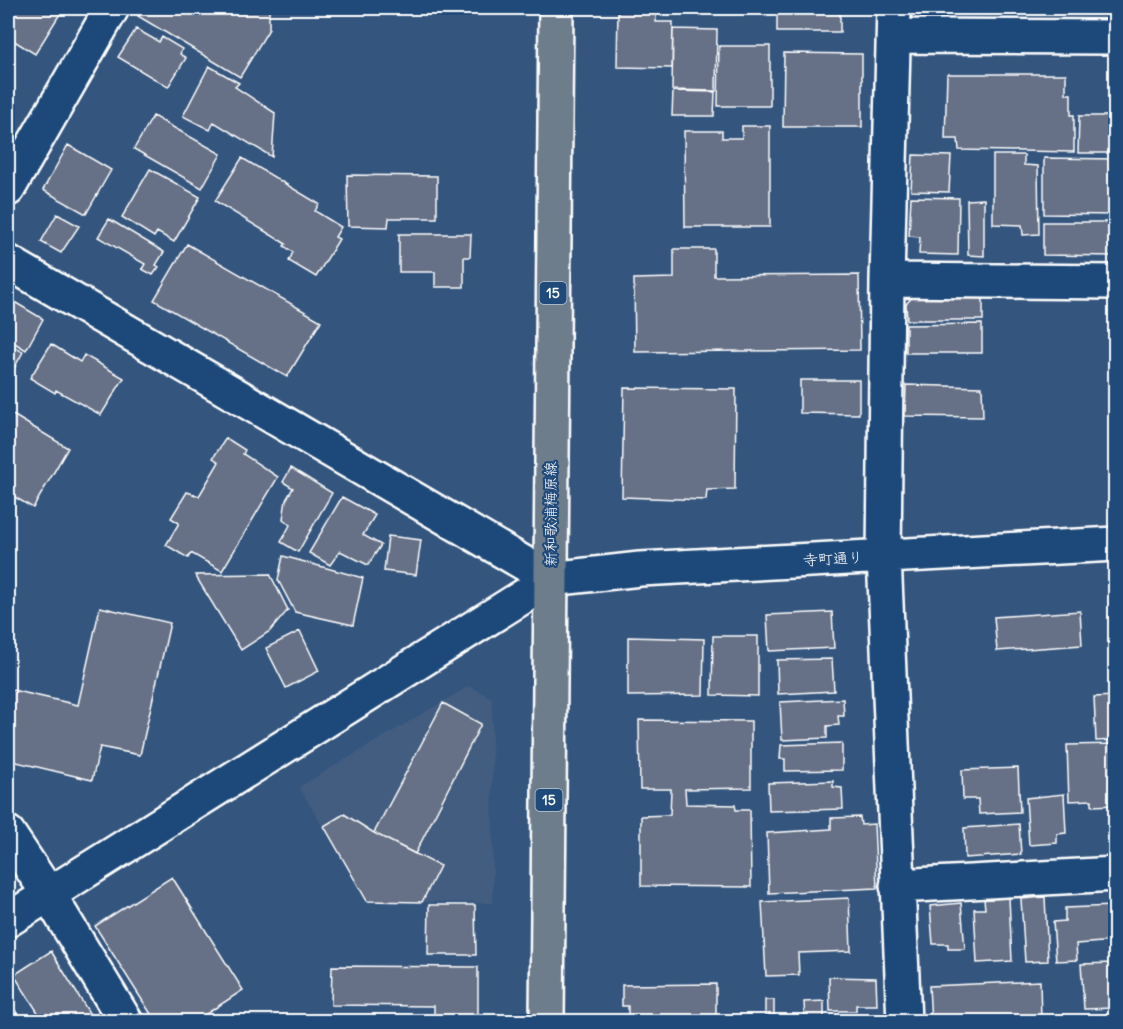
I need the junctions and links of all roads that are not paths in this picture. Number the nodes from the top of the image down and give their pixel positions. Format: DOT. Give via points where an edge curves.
graph roads {
  1 [pos="112,8"];
  2 [pos="556,8"];
  3 [pos="894,22"];
  4 [pos="1116,37"];
  5 [pos="8,189"];
  6 [pos="8,262"];
  7 [pos="886,280"];
  8 [pos="1116,282"];
  9 [pos="1116,544"];
  10 [pos="884,556"];
  11 [pos="551,579"];
  12 [pos="8,833"];
  13 [pos="1116,874"];
  14 [pos="897,886"];
  15 [pos="48,892"];
  16 [pos="8,920"];
  17 [pos="126,1022"];
  18 [pos="548,1022"];
  19 [pos="904,1022"];
  1 -- 5 [label="street"];
  2 -- 11 [label="main road, 新和歌浦梅原線 / 15"];
  3 -- 4 [label="street"];
  3 -- 7 [label="street"];
  6 -- 11 [label="street"];
  7 -- 8 [label="street"];
  7 -- 10 [label="street"];
  9 -- 10 [label="street, 寺町通り"];
  10 -- 11 [label="street, 寺町通り" via="640,569"];
  10 -- 14 [label="street"];
  11 -- 15 [label="street"];
  11 -- 18 [label="main road, 新和歌浦梅原線 / 15"];
  12 -- 15 [label="street"];
  13 -- 14 [label="street"];
  14 -- 19 [label="street"];
  15 -- 16 [label="street"];
  15 -- 17 [label="street"];
}
